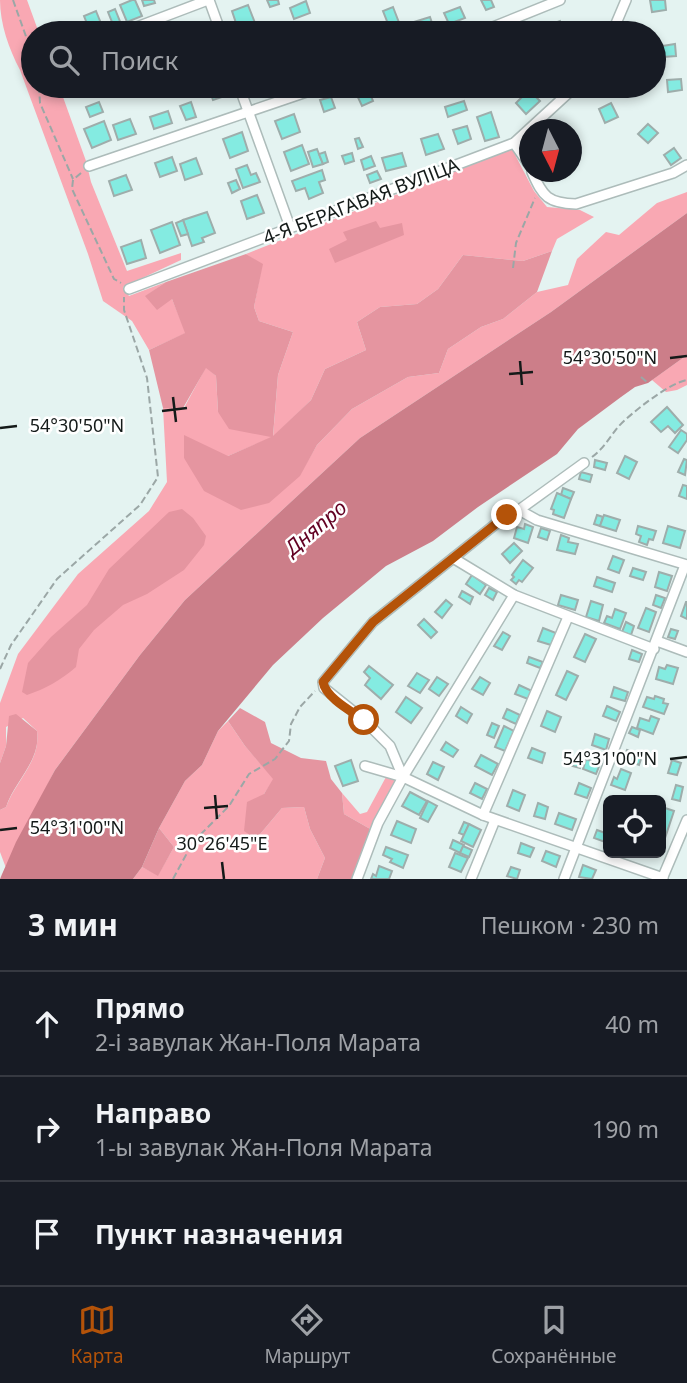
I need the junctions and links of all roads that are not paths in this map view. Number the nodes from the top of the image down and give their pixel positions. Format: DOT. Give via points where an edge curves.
graph roads {
  1 [pos="209,0"];
  2 [pos="560,0"];
  3 [pos="626,0"];
  4 [pos="153,21"];
  5 [pos="217,21"];
  6 [pos="508,21"];
  7 [pos="617,21"];
  8 [pos="243,98"];
  9 [pos="288,98"];
  10 [pos="563,98"];
  11 [pos="248,111"];
  12 [pos="514,143"];
  13 [pos="519,150"];
  14 [pos="687,165"];
  15 [pos="89,166"];
  16 [pos="536,182"];
  17 [pos="290,227"];
  18 [pos="129,289"];
  19 [pos="584,463"];
  20 [pos="519,510"];
  21 [pos="453,558"];
  22 [pos="686,565"];
  23 [pos="514,595"];
  24 [pos="568,617"];
  25 [pos="655,645"];
  26 [pos="687,652"];
  27 [pos="365,766"];
  28 [pos="403,777"];
  29 [pos="483,815"];
  30 [pos="495,820"];
  31 [pos="687,820"];
  32 [pos="577,847"];
  33 [pos="662,878"];
  34 [pos="357,879"];
  35 [pos="471,879"];
  36 [pos="564,879"];
  1 -- 4 [label="street"];
  1 -- 5 [label="street"];
  2 -- 6 [label="street"];
  3 -- 7 [label="street"];
  8 -- 11 [label="street"];
  9 -- 11 [label="street"];
  10 -- 12 [label="street, 4-Я БЕРАГАВАЯ ВУЛІЦА"];
  11 -- 15 [label="street"];
  11 -- 17 [label="street"];
  12 -- 13 [label="street"];
  12 -- 17 [label="street, 4-Я БЕРАГАВАЯ ВУЛІЦА"];
  14 -- 16 [label="street" via="576,204 550,200"];
  17 -- 18 [label="street, 4-Я БЕРАГАВАЯ ВУЛІЦА"];
  19 -- 20 [label="street"];
  20 -- 21 [label="street"];
  20 -- 22 [label="street" via="537,520"];
  21 -- 23 [label="street"];
  21 -- 28 [label="street" via="373,622 323,682 324,688 390,746"];
  22 -- 25 [label="street"];
  23 -- 24 [label="street"];
  23 -- 28 [label="street"];
  24 -- 25 [label="street"];
  24 -- 29 [label="street"];
  25 -- 26 [label="street"];
  25 -- 32 [label="street"];
  27 -- 28 [label="street"];
  28 -- 29 [label="street"];
  28 -- 34 [label="street" via="378,823"];
  29 -- 30 [label="street"];
  30 -- 32 [label="street"];
  30 -- 35 [label="street"];
  31 -- 33 [label="street"];
  32 -- 33 [label="street"];
  32 -- 36 [label="street"];
}
